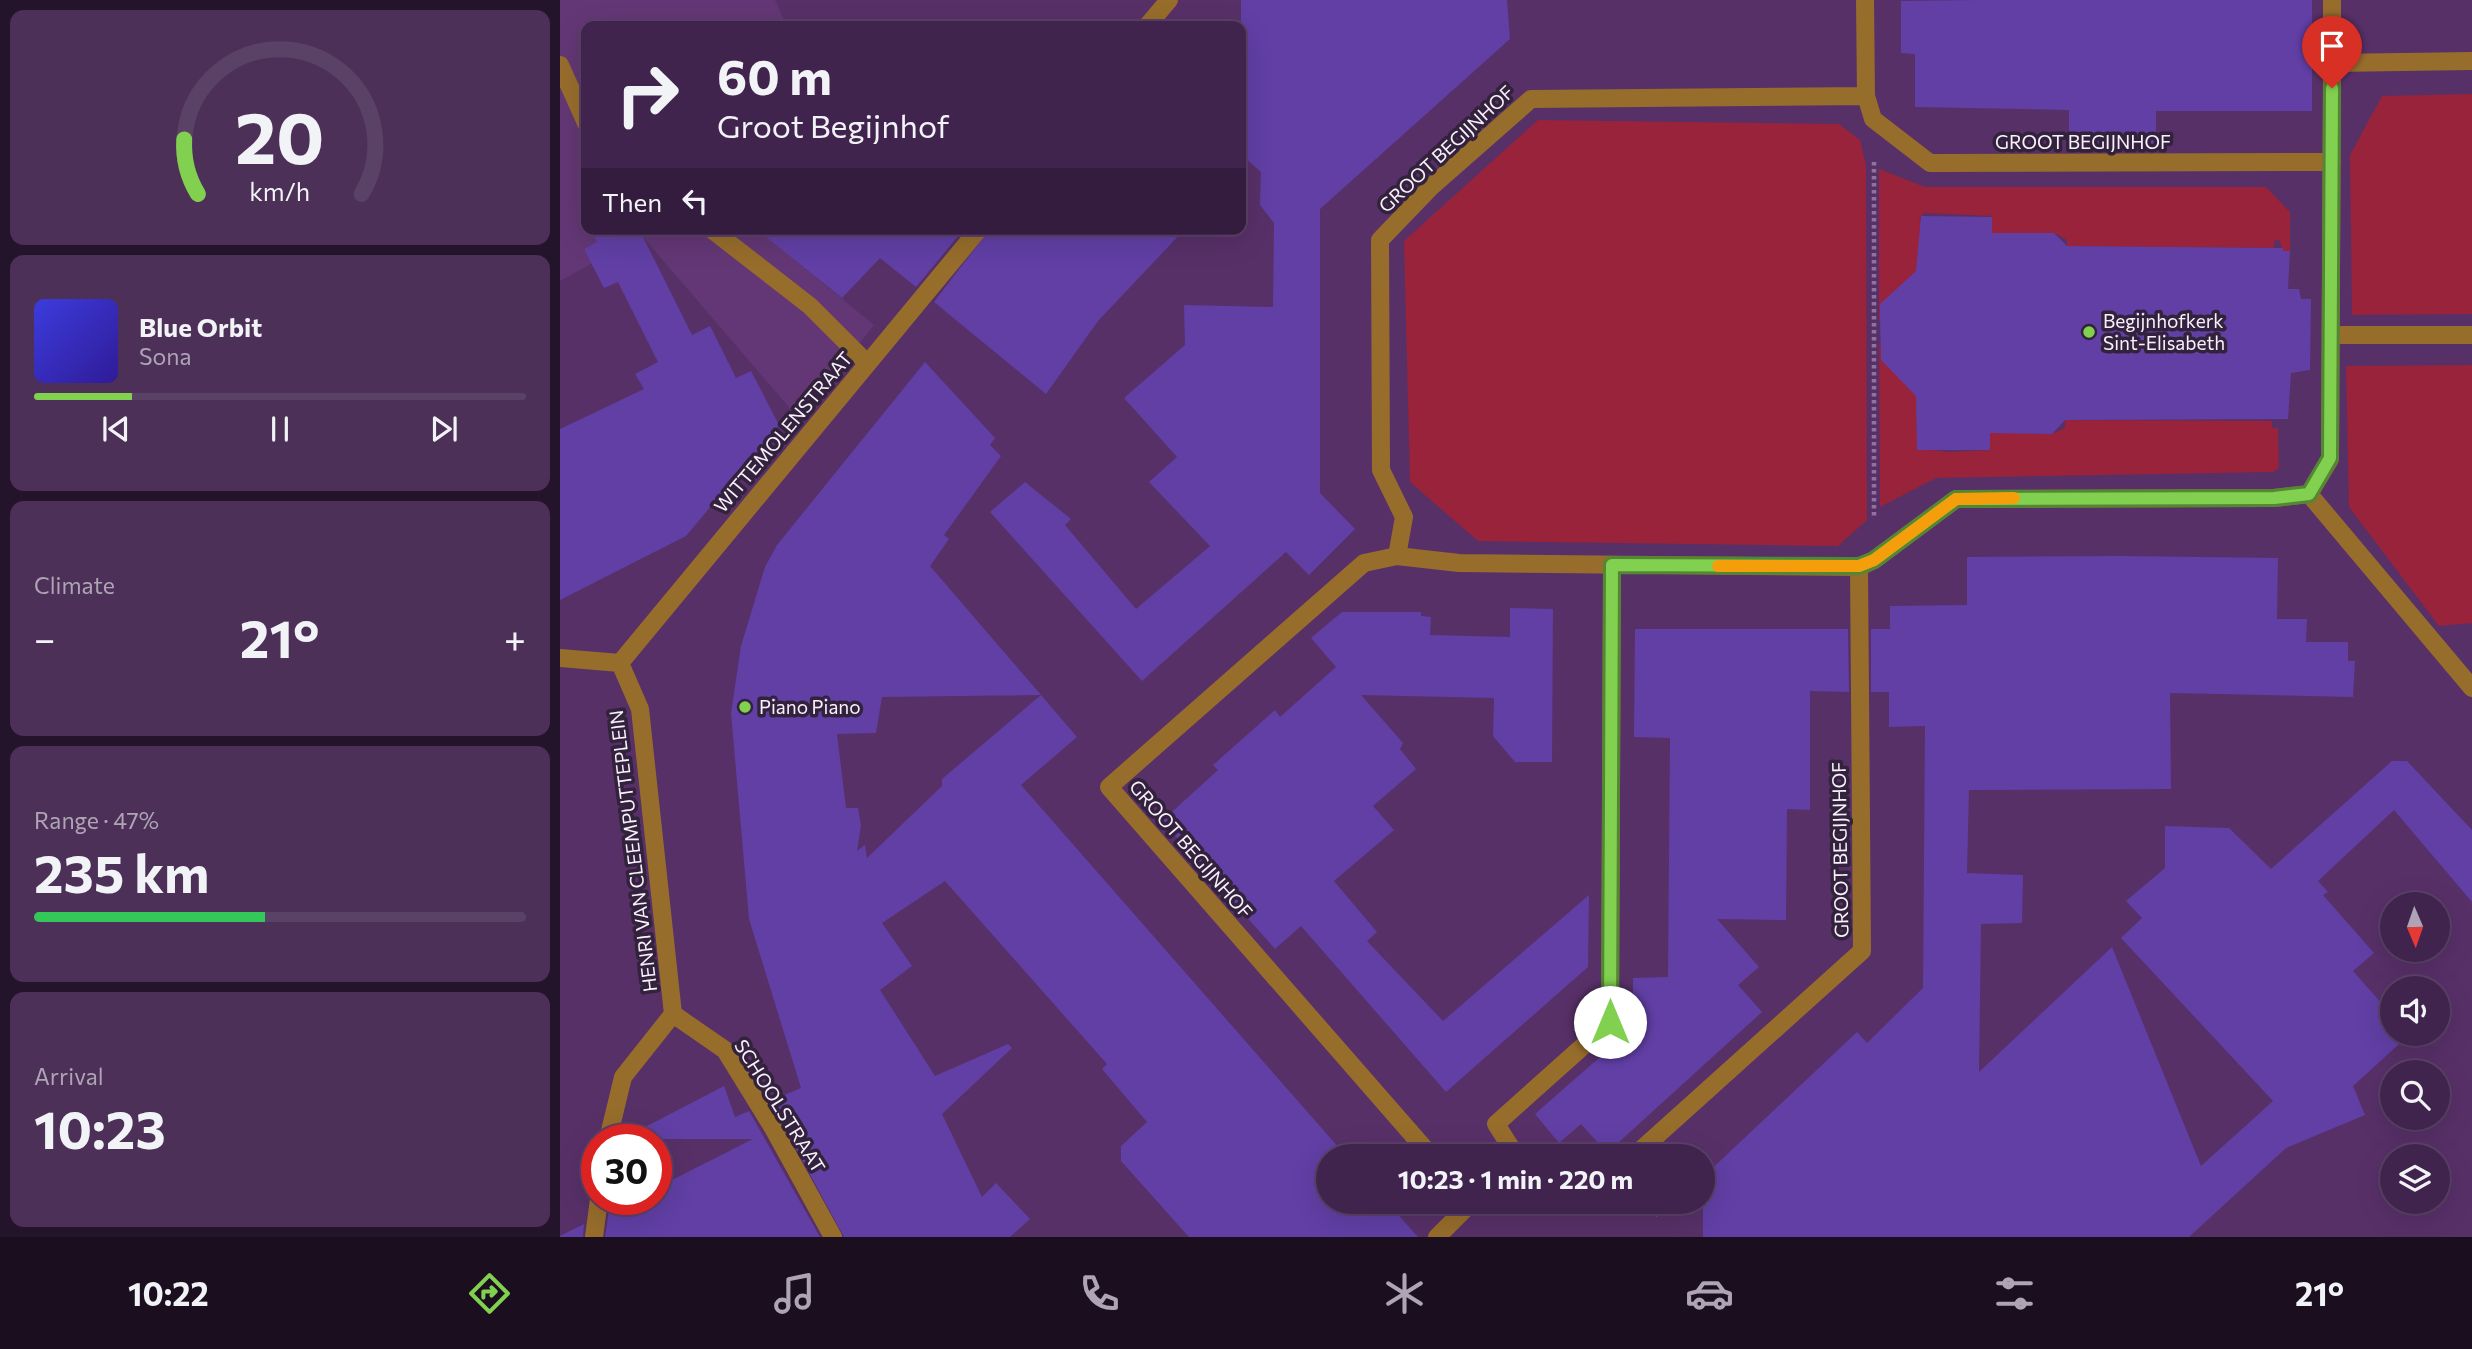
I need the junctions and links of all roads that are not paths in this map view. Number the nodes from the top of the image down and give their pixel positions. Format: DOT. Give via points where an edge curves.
graph roads {
  1 [pos="1169,0"];
  2 [pos="1865,0"];
  3 [pos="2332,0"];
  4 [pos="1151,21"];
  5 [pos="2472,61"];
  6 [pos="2332,64"];
  7 [pos="560,65"];
  8 [pos="1867,96"];
  9 [pos="581,112"];
  10 [pos="2332,162"];
  11 [pos="719,235"];
  12 [pos="974,235"];
  13 [pos="2332,335"];
  14 [pos="2472,335"];
  15 [pos="867,363"];
  16 [pos="2309,494"];
  17 [pos="1396,556"];
  18 [pos="1866,563"];
  19 [pos="1612,565"];
  20 [pos="560,658"];
  21 [pos="620,663"];
  22 [pos="2472,688"];
  23 [pos="673,1014"];
  24 [pos="612,1124"];
  25 [pos="1421,1144"];
  26 [pos="1509,1144"];
  27 [pos="1647,1144"];
  28 [pos="1460,1214"];
  29 [pos="597,1215"];
  30 [pos="594,1237"];
  31 [pos="833,1237"];
  32 [pos="1437,1237"];
  1 -- 4 [label="street"];
  2 -- 8 [label="street"];
  3 -- 6 [label="street"];
  5 -- 6 [label="street"];
  6 -- 10 [label="street"];
  7 -- 9 [label="street"];
  8 -- 10 [label="street, GROOT BEGIJNHOF" via="1874,119 1930,163"];
  8 -- 17 [label="street, GROOT BEGIJNHOF" via="1531,99 1431,187 1380,240 1381,470 1404,517"];
  10 -- 13 [label="street"];
  11 -- 15 [label="street" via="810,306"];
  12 -- 15 [label="street, WITTEMOLENSTRAAT"];
  13 -- 14 [label="street"];
  13 -- 16 [label="street" via="2330,458"];
  15 -- 21 [label="street, WITTEMOLENSTRAAT"];
  16 -- 18 [label="street" via="2274,498 1956,499"];
  16 -- 22 [label="street"];
  17 -- 19 [label="street, GROOT BEGIJNHOF"];
  17 -- 25 [label="street, GROOT BEGIJNHOF" via="1364,563 1109,787"];
  18 -- 19 [label="street, GROOT BEGIJNHOF"];
  18 -- 27 [label="street, GROOT BEGIJNHOF" via="1862,951"];
  19 -- 26 [label="street" via="1610,1022 1496,1124"];
  20 -- 21 [label="street"];
  21 -- 23 [label="street, HENRI VAN CLEEMPUTTEPLEIN" via="640,709"];
  23 -- 24 [label="street" via="623,1077"];
  23 -- 31 [label="street, SCHOOLSTRAAT" via="725,1050"];
  28 -- 32 [label="street"];
  29 -- 30 [label="street"];
}
